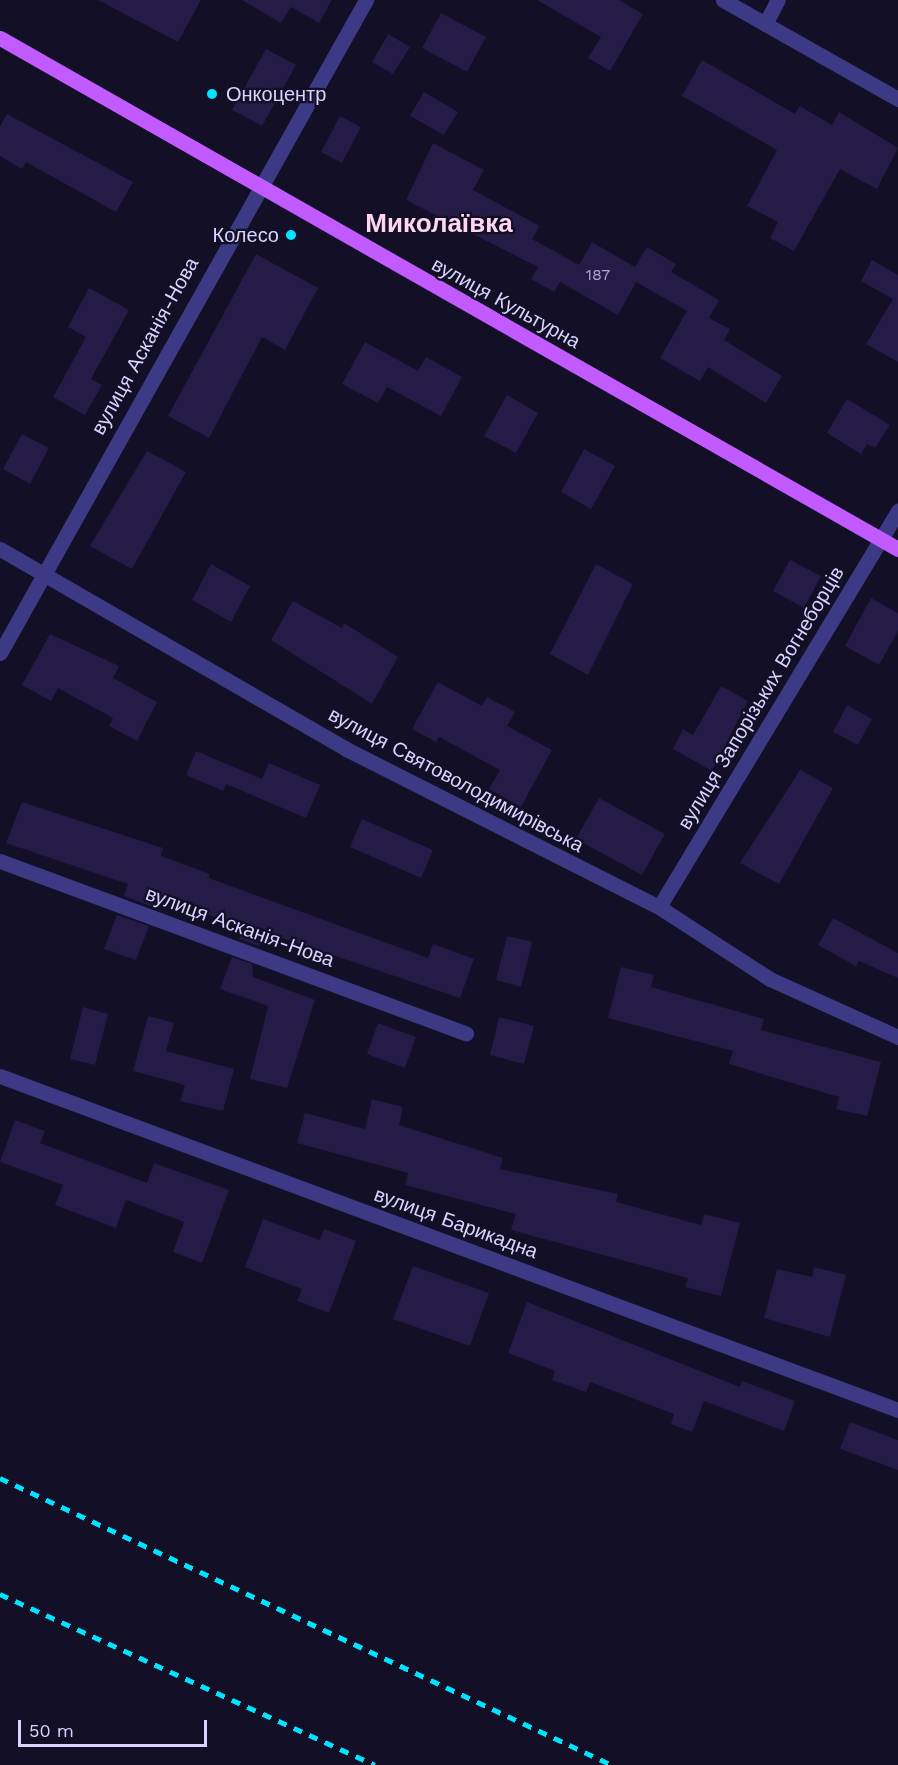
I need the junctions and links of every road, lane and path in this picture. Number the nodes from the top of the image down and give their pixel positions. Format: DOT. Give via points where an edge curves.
graph roads {
  1 [pos="366,0"];
  2 [pos="723,0"];
  3 [pos="778,0"];
  4 [pos="765,24"];
  5 [pos="2,44"];
  6 [pos="898,99"];
  7 [pos="258,188"];
  8 [pos="898,511"];
  9 [pos="881,539"];
  10 [pos="0,549"];
  11 [pos="898,549"];
  12 [pos="42,572"];
  13 [pos="0,653"];
  14 [pos="0,861"];
  15 [pos="659,907"];
  16 [pos="466,1033"];
  17 [pos="898,1037"];
  18 [pos="0,1076"];
  19 [pos="898,1410"];
  1 -- 7 [label="street, вулиця Асканія-Нова"];
  2 -- 4 [label="street"];
  3 -- 4 [label="street"];
  4 -- 6 [label="street"];
  5 -- 7 [label="main road, вулиця Культурна"];
  7 -- 9 [label="main road, вулиця Культурна"];
  7 -- 12 [label="street, вулиця Асканія-Нова"];
  8 -- 9 [label="street, вулиця Запорізьких Вогнеборців"];
  9 -- 11 [label="main road, вулиця Культурна"];
  9 -- 15 [label="street, вулиця Запорізьких Вогнеборців"];
  10 -- 12 [label="street, вулиця Святоволодимирівська"];
  12 -- 13 [label="street, вулиця Асканія-Нова"];
  12 -- 15 [label="street, вулиця Святоволодимирівська" via="346,749"];
  14 -- 16 [label="street, вулиця Асканія-Нова"];
  15 -- 17 [label="street, вулиця Святоволодимирівська" via="770,980"];
  18 -- 19 [label="street, вулиця Барикадна"];
}
